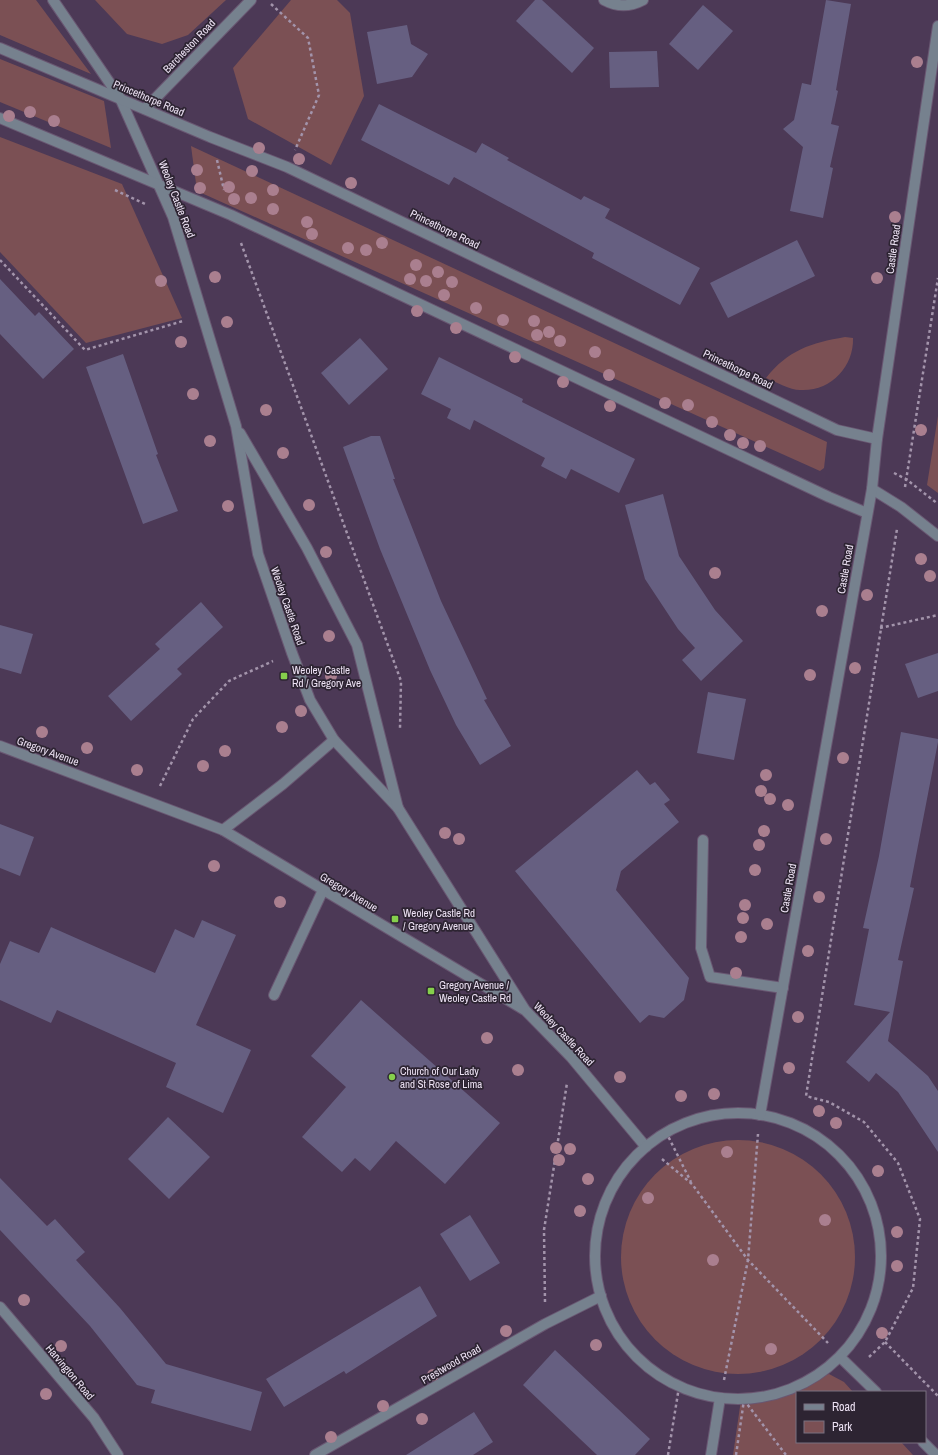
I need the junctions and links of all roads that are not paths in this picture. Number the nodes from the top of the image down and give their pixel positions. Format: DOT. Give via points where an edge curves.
graph roads {
  1 [pos="53,0"];
  2 [pos="251,0"];
  3 [pos="604,0"];
  4 [pos="643,0"];
  5 [pos="938,26"];
  6 [pos="0,48"];
  7 [pos="120,98"];
  8 [pos="145,109"];
  9 [pos="0,118"];
  10 [pos="160,184"];
  11 [pos="236,426"];
  12 [pos="877,439"];
  13 [pos="872,489"];
  14 [pos="867,513"];
  15 [pos="938,536"];
  16 [pos="334,740"];
  17 [pos="0,746"];
  18 [pos="398,808"];
  19 [pos="223,830"];
  20 [pos="704,840"];
  21 [pos="323,890"];
  22 [pos="783,988"];
  23 [pos="274,994"];
  24 [pos="525,1010"];
  25 [pos="760,1115"];
  26 [pos="646,1146"];
  27 [pos="601,1296"];
  28 [pos="0,1307"];
  29 [pos="840,1357"];
  30 [pos="875,1391"];
  31 [pos="720,1398"];
  32 [pos="924,1443"];
  33 [pos="118,1455"];
  34 [pos="314,1455"];
  35 [pos="711,1455"];
  36 [pos="936,1455"];
  1 -- 7 [label="street, Weoley Castle Road"];
  2 -- 8 [label="street, Barcheston Road"];
  3 -- 4 [label="street" via="623,6"];
  5 -- 12 [label="street, Castle Road"];
  6 -- 7 [label="street, Princethorpe Road"];
  7 -- 8 [label="street, Princethorpe Road"];
  7 -- 10 [label="street, Weoley Castle Road"];
  8 -- 12 [label="street, Princethorpe Road" via="287,167 837,430"];
  9 -- 10 [label="street"];
  10 -- 11 [label="street, Weoley Castle Road" via="204,315"];
  10 -- 14 [label="street"];
  11 -- 16 [label="street, Weoley Castle Road" via="258,554 310,700"];
  11 -- 18 [label="street, Weoley Castle Road" via="307,548 357,645"];
  12 -- 13 [label="street, Castle Road"];
  13 -- 14 [label="street, Castle Road"];
  13 -- 15 [label="street" via="901,507"];
  14 -- 22 [label="street, Castle Road"];
  16 -- 18 [label="street, Weoley Castle Road"];
  16 -- 19 [label="street" via="283,784"];
  17 -- 19 [label="street, Gregory Avenue"];
  18 -- 24 [label="street, Weoley Castle Road"];
  19 -- 21 [label="street, Gregory Avenue"];
  20 -- 22 [label="street" via="701,948 710,977"];
  21 -- 23 [label="street"];
  21 -- 24 [label="street, Gregory Avenue"];
  22 -- 25 [label="street, Castle Road"];
  24 -- 26 [label="street, Weoley Castle Road" via="571,1057"];
  25 -- 26 [label="street" via="725,1114 695,1120 666,1132"];
  25 -- 29 [label="street" via="787,1122 813,1134 836,1152 855,1173 869,1198 878,1225 881,1254 875,1296 858,1334"];
  26 -- 27 [label="street" via="624,1170 607,1199 597,1237 596,1263"];
  27 -- 31 [label="street" via="612,1325 630,1350 653,1371 679,1386"];
  27 -- 34 [label="street, Prestwood Road" via="545,1324"];
  28 -- 33 [label="street, Harvington Road" via="94,1418"];
  29 -- 30 [label="street"];
  29 -- 31 [label="street" via="813,1379 780,1394 744,1400"];
  31 -- 35 [label="street"];
  32 -- 36 [label="street"];
}
